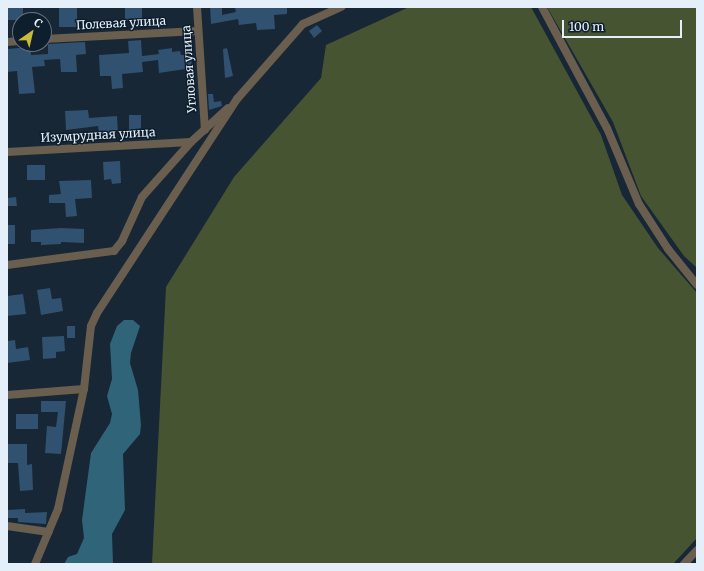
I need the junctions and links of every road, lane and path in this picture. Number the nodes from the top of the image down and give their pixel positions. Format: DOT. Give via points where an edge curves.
graph roads {
  1 [pos="197,7"];
  2 [pos="341,7"];
  3 [pos="542,7"];
  4 [pos="198,31"];
  5 [pos="52,40"];
  6 [pos="237,99"];
  7 [pos="205,130"];
  8 [pos="190,142"];
  9 [pos="7,152"];
  10 [pos="7,265"];
  11 [pos="697,285"];
  12 [pos="84,389"];
  13 [pos="7,395"];
  14 [pos="7,526"];
  15 [pos="49,532"];
  16 [pos="697,550"];
  17 [pos="35,564"];
  18 [pos="684,564"];
  1 -- 4 [label="street, Угловая улица"];
  2 -- 6 [label="street" via="303,24"];
  3 -- 11 [label="street" via="608,128 639,204 668,249"];
  4 -- 5 [label="street, Полевая улица"];
  4 -- 7 [label="street, Угловая улица"];
  6 -- 7 [label="street"];
  6 -- 12 [label="street" via="94,320"];
  7 -- 8 [label="street"];
  8 -- 9 [label="street, Изумрудная улица"];
  8 -- 10 [label="street" via="142,197 122,241 114,251"];
  12 -- 13 [label="street"];
  12 -- 15 [label="street" via="58,509"];
  14 -- 15 [label="street"];
  15 -- 17 [label="street"];
  16 -- 18 [label="street"];
}
